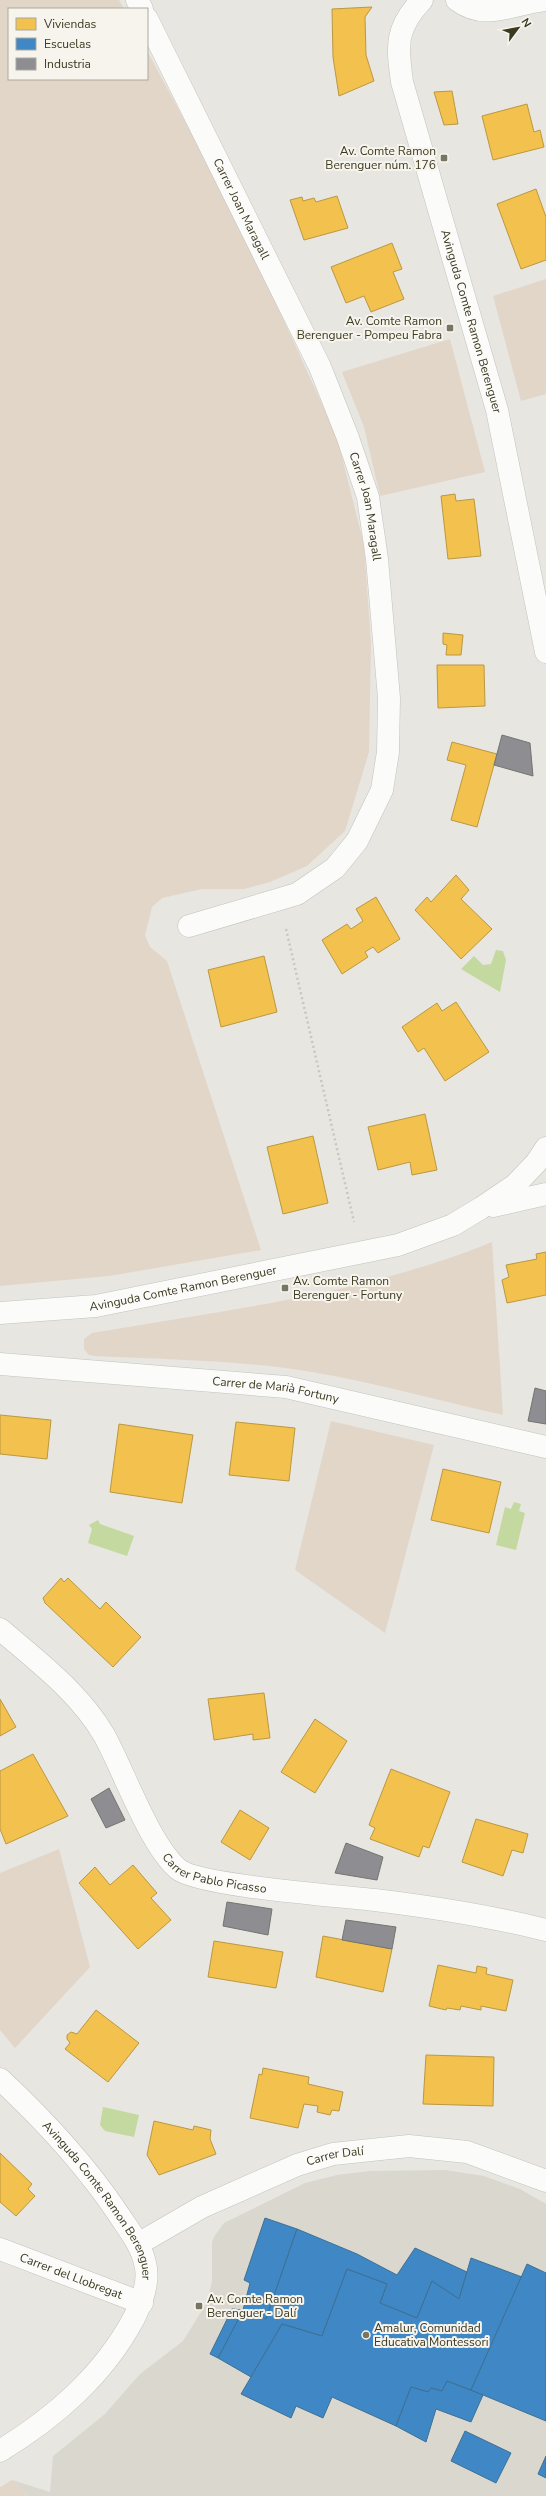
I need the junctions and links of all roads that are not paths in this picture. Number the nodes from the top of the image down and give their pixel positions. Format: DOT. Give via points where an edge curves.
graph roads {
  1 [pos="422,0"];
  2 [pos="457,0"];
  3 [pos="546,0"];
  4 [pos="148,21"];
  5 [pos="546,652"];
  6 [pos="189,926"];
  7 [pos="546,1148"];
  8 [pos="546,1194"];
  9 [pos="481,1208"];
  10 [pos="0,1313"];
  11 [pos="0,1364"];
  12 [pos="546,1447"];
  13 [pos="0,1629"];
  14 [pos="546,1930"];
  15 [pos="0,2079"];
  16 [pos="546,2181"];
  17 [pos="138,2244"];
  18 [pos="0,2249"];
  19 [pos="142,2303"];
  20 [pos="0,2451"];
  1 -- 5 [label="street, Avinguda Comte Ramon Berenguer" via="407,17 399,34 398,54 402,82 497,410"];
  2 -- 3 [label="street" via="467,8 486,12"];
  4 -- 6 [label="street, Carrer Joan Maragall" via="320,367 348,438 368,497 383,614 389,698 388,752 382,790 357,841 335,868 297,894"];
  7 -- 9 [label="street, Avinguda Comte Ramon Berenguer" via="515,1185"];
  8 -- 9 [label="street"];
  9 -- 10 [label="street, Avinguda Comte Ramon Berenguer" via="453,1225 398,1245 104,1305"];
  11 -- 12 [label="street, Carrer de Marià Fortuny" via="286,1387"];
  13 -- 14 [label="street, Carrer Pablo Picasso" via="67,1687 103,1734 158,1843 179,1870 210,1880 377,1900 498,1919"];
  15 -- 17 [label="street, Avinguda Comte Ramon Berenguer" via="48,2124 106,2196"];
  16 -- 17 [label="street, Carrer Dalí" via="467,2152 409,2146 333,2154 297,2165 202,2207"];
  17 -- 19 [label="street, Avinguda Comte Ramon Berenguer" via="146,2264"];
  18 -- 19 [label="street, Carrer del Llobregat"];
  19 -- 20 [label="street, Avinguda Comte Ramon Berenguer" via="124,2337 103,2366 66,2404 34,2430"];
}
